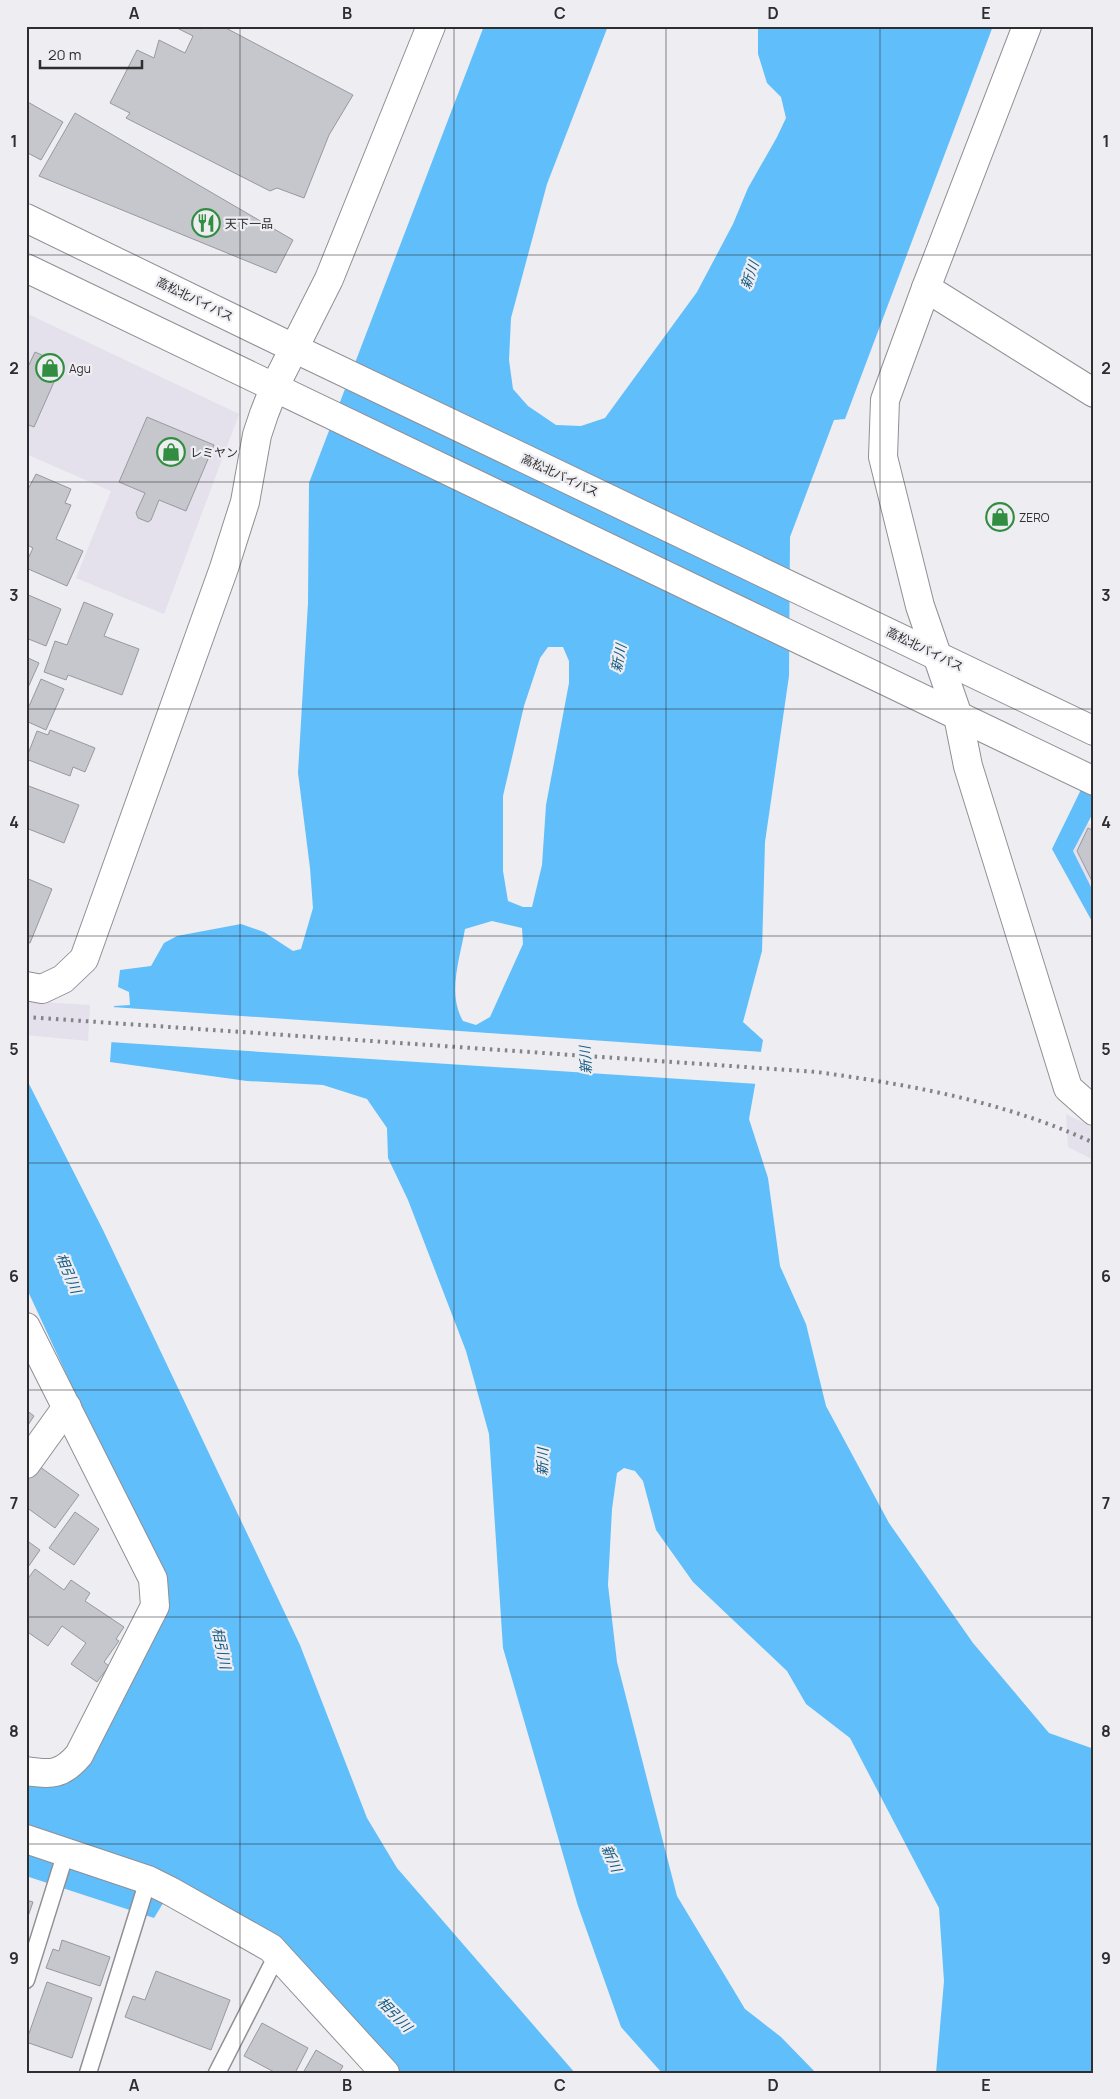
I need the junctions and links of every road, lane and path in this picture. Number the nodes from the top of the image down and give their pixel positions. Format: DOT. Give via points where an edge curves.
graph roads {
  1 [pos="432,26"];
  2 [pos="1027,26"];
  3 [pos="26,218"];
  4 [pos="26,268"];
  5 [pos="926,288"];
  6 [pos="301,351"];
  7 [pos="282,389"];
  8 [pos="1094,394"];
  9 [pos="938,655"];
  10 [pos="958,716"];
  11 [pos="1094,731"];
  12 [pos="1094,781"];
  13 [pos="26,986"];
  14 [pos="1094,1111"];
  15 [pos="26,1327"];
  16 [pos="67,1407"];
  17 [pos="26,1464"];
  18 [pos="26,1771"];
  19 [pos="26,1839"];
  20 [pos="66,1852"];
  21 [pos="159,1886"];
  22 [pos="277,1955"];
  23 [pos="26,1980"];
  24 [pos="378,2070"];
  25 [pos="88,2073"];
  26 [pos="217,2073"];
  1 -- 6 [label="main road"];
  2 -- 5 [label="main road"];
  3 -- 6 [label="main road, 高松北バイパス"];
  4 -- 7 [label="main road"];
  5 -- 8 [label="main road"];
  5 -- 9 [label="main road" via="885,400 883,457 920,606"];
  6 -- 7 [label="main road"];
  6 -- 9 [label="main road, 高松北バイパス"];
  7 -- 10 [label="main road"];
  7 -- 13 [label="main road" via="257,435 245,502 224,568 84,959 62,979 42,990"];
  9 -- 10 [label="main road"];
  9 -- 11 [label="main road, 高松北バイパス"];
  10 -- 12 [label="main road"];
  10 -- 14 [label="main road" via="968,766 1068,1088"];
  15 -- 16 [label="main road"];
  16 -- 17 [label="main road"];
  16 -- 18 [label="main road" via="152,1579 156,1606 79,1755 70,1766 55,1774"];
  19 -- 20 [label="main road"];
  20 -- 21 [label="main road"];
  20 -- 23 [label="lane"];
  21 -- 22 [label="main road" via="271,1948"];
  21 -- 25 [label="lane" via="138,1912"];
  22 -- 24 [label="main road"];
  22 -- 26 [label="lane"];
}
